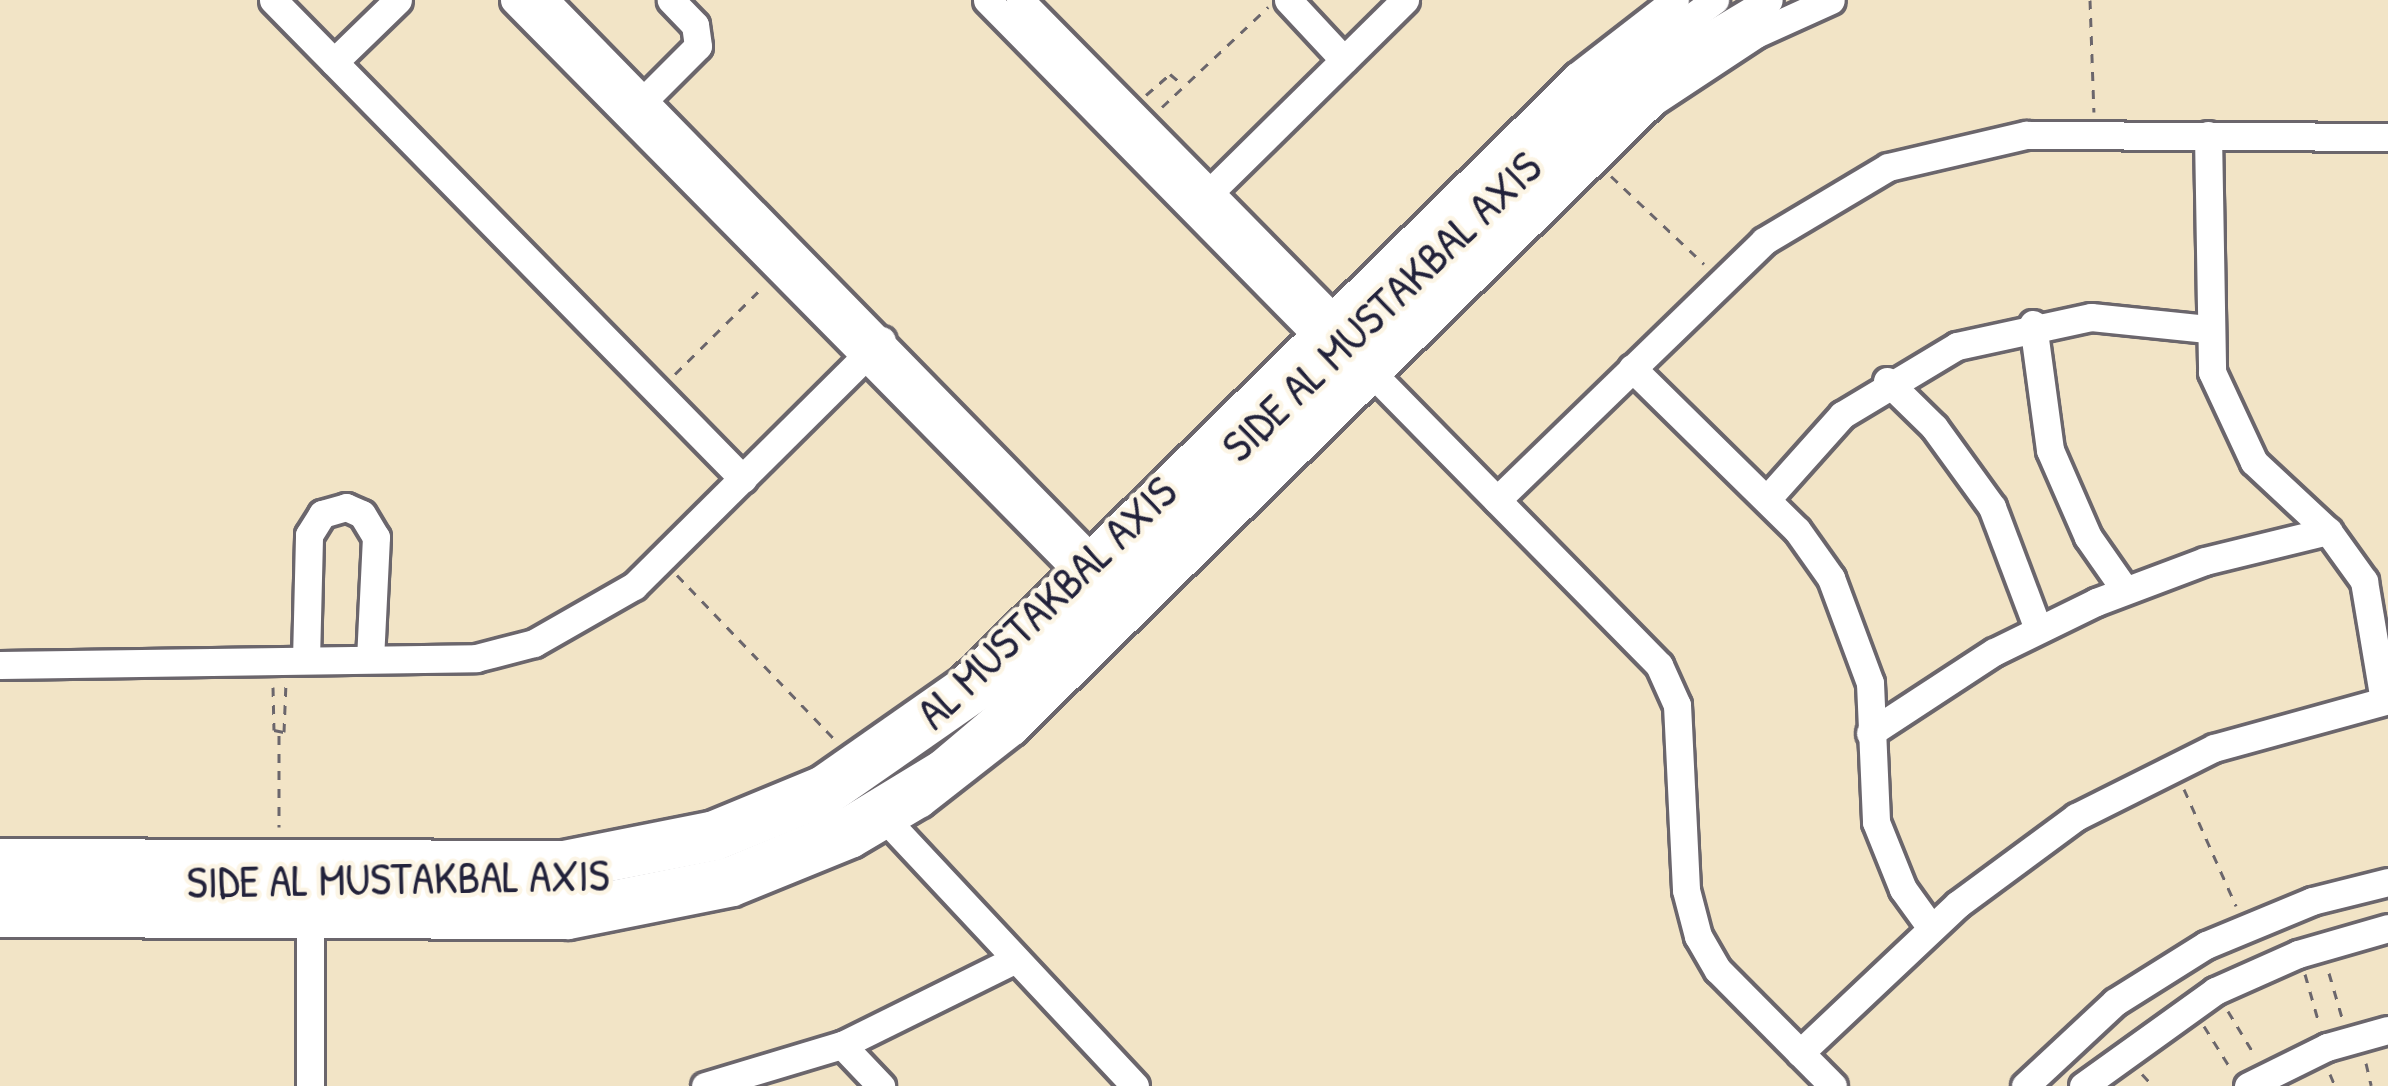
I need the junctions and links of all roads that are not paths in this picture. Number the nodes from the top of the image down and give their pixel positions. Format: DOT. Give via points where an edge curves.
graph roads {
  1 [pos="273,0"];
  2 [pos="398,0"];
  3 [pos="514,0"];
  4 [pos="671,0"];
  5 [pos="987,0"];
  6 [pos="1020,0"];
  7 [pos="1288,0"];
  8 [pos="1405,0"];
  9 [pos="1675,0"];
  10 [pos="1715,0"];
  11 [pos="1769,0"];
  12 [pos="1831,0"];
  13 [pos="563,6"];
  14 [pos="1344,60"];
  15 [pos="334,62"];
  16 [pos="644,100"];
  17 [pos="2208,135"];
  18 [pos="2388,137"];
  19 [pos="1201,201"];
  20 [pos="2033,324"];
  21 [pos="2207,328"];
  22 [pos="1343,346"];
  23 [pos="874,349"];
  24 [pos="1632,368"];
  25 [pos="1887,381"];
  26 [pos="743,479"];
  27 [pos="1767,499"];
  28 [pos="1497,500"];
  29 [pos="2328,530"];
  30 [pos="1185,543"];
  31 [pos="1098,578"];
  32 [pos="2125,590"];
  33 [pos="2038,629"];
  34 [pos="370,659"];
  35 [pos="288,661"];
  36 [pos="0,665"];
  37 [pos="2386,700"];
  38 [pos="1870,733"];
  39 [pos="881,815"];
  40 [pos="0,852"];
  41 [pos="0,874"];
  42 [pos="2388,882"];
  43 [pos="0,901"];
  44 [pos="310,913"];
  45 [pos="0,923"];
  46 [pos="1931,928"];
  47 [pos="2388,928"];
  48 [pos="1013,960"];
  49 [pos="2388,1030"];
  50 [pos="842,1045"];
  51 [pos="1800,1052"];
  52 [pos="2252,1082"];
  53 [pos="310,1086"];
  54 [pos="705,1086"];
  55 [pos="880,1086"];
  56 [pos="1136,1086"];
  57 [pos="1833,1086"];
  58 [pos="2025,1086"];
  59 [pos="2083,1086"];
  1 -- 15 [label="street"];
  2 -- 15 [label="street"];
  3 -- 23 [label="street" via="781,270"];
  4 -- 16 [label="street" via="695,25 698,46"];
  5 -- 19 [label="street"];
  6 -- 19 [label="street" via="1136,118"];
  7 -- 14 [label="street"];
  8 -- 14 [label="street"];
  9 -- 22 [label="street, SIDE AL MUSTAKBAL AXIS" via="1577,76"];
  10 -- 22 [label="street, AL MUSTAKBAL AXIS" via="1591,91"];
  11 -- 22 [label="street, AL MUSTAKBAL AXIS" via="1640,82"];
  12 -- 22 [label="street, SIDE AL MUSTAKBAL AXIS" via="1720,54"];
  13 -- 16 [label="street"];
  14 -- 19 [label="street"];
  15 -- 26 [label="street"];
  16 -- 23 [label="street"];
  17 -- 18 [label="street"];
  17 -- 21 [label="street"];
  17 -- 24 [label="street" via="1991,139 1888,167 1792,219"];
  19 -- 22 [label="street"];
  20 -- 21 [label="street" via="2120,317"];
  20 -- 25 [label="street" via="1957,346"];
  20 -- 32 [label="street" via="2036,387 2055,465 2088,537"];
  21 -- 29 [label="street" via="2212,372 2241,440 2270,481"];
  22 -- 28 [label="street"];
  22 -- 30 [label="street, SIDE AL MUSTAKBAL AXIS"];
  22 -- 31 [label="street, AL MUSTAKBAL AXIS"];
  23 -- 26 [label="street"];
  23 -- 31 [label="street"];
  24 -- 27 [label="street"];
  24 -- 28 [label="street"];
  25 -- 27 [label="street" via="1821,434"];
  25 -- 33 [label="street" via="1934,427 1992,507"];
  26 -- 34 [label="street" via="612,603 535,643 476,658"];
  27 -- 38 [label="street" via="1845,603 1867,669"];
  28 -- 51 [label="street" via="1667,679 1678,719 1692,921 1718,970"];
  29 -- 32 [label="street"];
  29 -- 37 [label="street" via="2371,601"];
  30 -- 31 [label="street, AL MUSTAKBAL AXIS"];
  30 -- 39 [label="street, SIDE AL MUSTAKBAL AXIS" via="1013,731"];
  31 -- 39 [label="street, AL MUSTAKBAL AXIS" via="969,740"];
  31 -- 40 [label="street, SIDE AL MUSTAKBAL AXIS" via="854,760 710,825 598,850"];
  31 -- 41 [label="street, AL MUSTAKBAL AXIS" via="979,696 893,763 794,818 679,857 564,876"];
  32 -- 33 [label="street"];
  33 -- 38 [label="street"];
  34 -- 35 [label="street"];
  34 -- 35 [label="street" via="376,537 362,514 346,508 322,514 309,535"];
  35 -- 36 [label="street"];
  37 -- 46 [label="street" via="2298,720 2174,765 2045,836"];
  38 -- 46 [label="street" via="1882,845"];
  39 -- 44 [label="street, SIDE AL MUSTAKBAL AXIS" via="774,878 651,913 568,925"];
  39 -- 48 [label="street"];
  42 -- 58 [label="street" via="2244,925 2115,1002"];
  43 -- 44 [label="street"];
  44 -- 45 [label="street, SIDE AL MUSTAKBAL AXIS"];
  44 -- 53 [label="street"];
  46 -- 51 [label="street"];
  47 -- 59 [label="street" via="2310,950 2203,998"];
  48 -- 50 [label="street"];
  48 -- 56 [label="street"];
  49 -- 52 [label="street"];
  50 -- 54 [label="street"];
  50 -- 55 [label="street"];
  51 -- 57 [label="street"];
}
